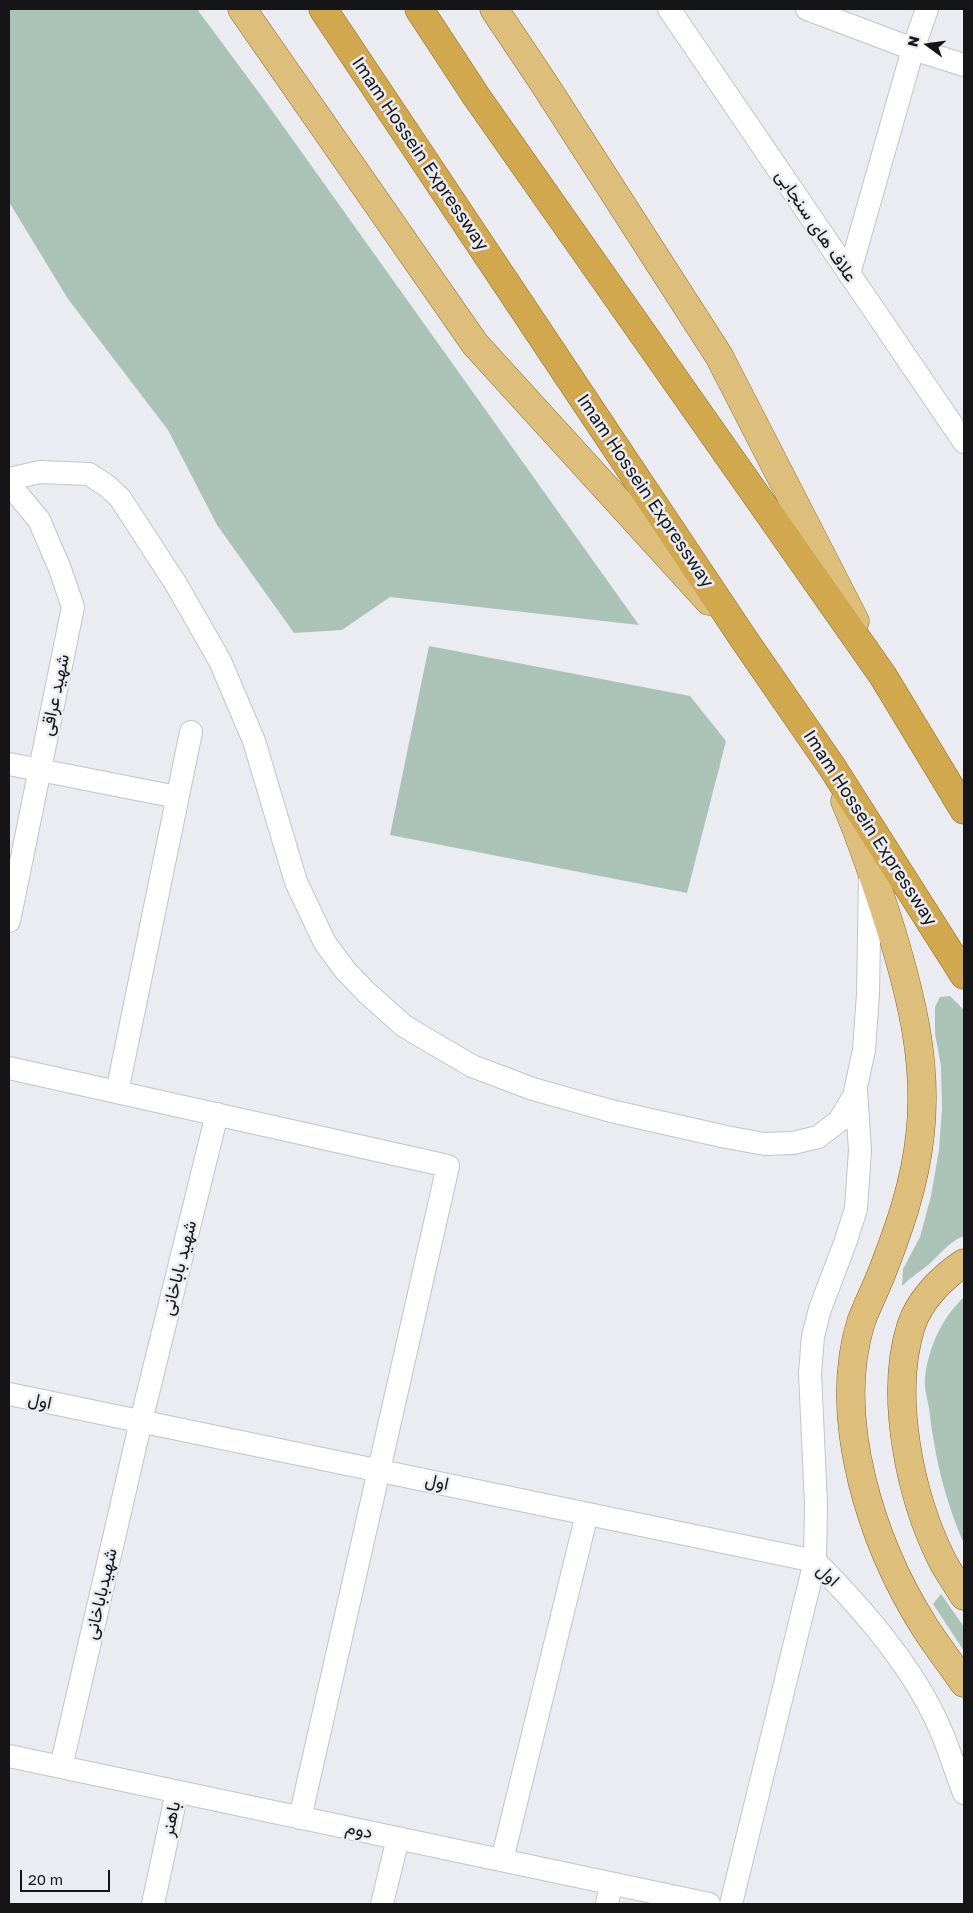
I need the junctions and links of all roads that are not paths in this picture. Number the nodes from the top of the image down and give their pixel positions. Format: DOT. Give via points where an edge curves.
graph roads {
  1 [pos="242,9"];
  2 [pos="323,9"];
  3 [pos="419,9"];
  4 [pos="494,9"];
  5 [pos="670,9"];
  6 [pos="807,9"];
  7 [pos="927,9"];
  8 [pos="913,49"];
  9 [pos="964,65"];
  10 [pos="849,274"];
  11 [pos="964,442"];
  12 [pos="9,479"];
  13 [pos="9,484"];
  14 [pos="745,642"];
  15 [pos="883,676"];
  16 [pos="191,732"];
  17 [pos="9,764"];
  18 [pos="832,767"];
  19 [pos="40,770"];
  20 [pos="177,797"];
  21 [pos="964,810"];
  22 [pos="870,864"];
  23 [pos="9,921"];
  24 [pos="964,975"];
  25 [pos="9,1068"];
  26 [pos="856,1089"];
  27 [pos="117,1092"];
  28 [pos="217,1114"];
  29 [pos="964,1264"];
  30 [pos="9,1394"];
  31 [pos="141,1421"];
  32 [pos="378,1470"];
  33 [pos="587,1514"];
  34 [pos="815,1561"];
  35 [pos="964,1596"];
  36 [pos="964,1683"];
  37 [pos="9,1756"];
  38 [pos="61,1767"];
  39 [pos="177,1792"];
  40 [pos="964,1793"];
  41 [pos="300,1818"];
  42 [pos="398,1838"];
  43 [pos="502,1860"];
  44 [pos="609,1894"];
  45 [pos="153,1904"];
  46 [pos="382,1904"];
  47 [pos="709,1904"];
  48 [pos="731,1904"];
  1 -- 14 [label="main road" via="475,344"];
  2 -- 14 [label="highway, Imam Hossein Expressway"];
  3 -- 15 [label="highway" via="476,96"];
  4 -- 15 [label="main road" via="719,356"];
  5 -- 10 [label="street, علاف های سنجابی"];
  6 -- 8 [label="street"];
  7 -- 8 [label="street"];
  8 -- 9 [label="street"];
  8 -- 10 [label="street"];
  10 -- 11 [label="street, علاف های سنجابی"];
  12 -- 26 [label="street" via="40,472 89,474 120,498 176,584 220,661 254,741 296,882 326,943 345,970 404,1026 472,1066 533,1089 611,1111 765,1144 793,1143 818,1136 839,1121"];
  13 -- 19 [label="street, شهید عراقی" via="38,520 73,607"];
  14 -- 18 [label="highway, Imam Hossein Expressway"];
  15 -- 21 [label="highway"];
  16 -- 20 [label="street"];
  17 -- 19 [label="street"];
  18 -- 22 [label="main road"];
  18 -- 24 [label="highway, Imam Hossein Expressway"];
  19 -- 20 [label="street"];
  19 -- 23 [label="street, شهید عراقی"];
  20 -- 27 [label="street"];
  22 -- 26 [label="street" via="868,994 864,1050"];
  22 -- 36 [label="main road" via="908,988 920,1051 922,1105 910,1193 861,1322 853,1361 851,1400 854,1434 879,1535 896,1574 924,1626"];
  25 -- 27 [label="street"];
  26 -- 34 [label="street" via="860,1150 856,1209 820,1309 812,1355"];
  27 -- 28 [label="street"];
  28 -- 31 [label="street, شهید باباخانی"];
  28 -- 32 [label="street" via="448,1166"];
  29 -- 35 [label="main road" via="948,1273 928,1296 911,1325 904,1357 902,1413 909,1466 924,1517 942,1561"];
  30 -- 31 [label="street, اول"];
  31 -- 32 [label="street, اول"];
  31 -- 38 [label="street, شهیدباباخانی"];
  32 -- 33 [label="street, اول"];
  32 -- 41 [label="street"];
  33 -- 34 [label="street, اول"];
  33 -- 43 [label="street"];
  34 -- 40 [label="street, اول" via="851,1597 909,1672 937,1721"];
  34 -- 48 [label="street"];
  37 -- 38 [label="street, دوم"];
  38 -- 39 [label="street, دوم"];
  39 -- 41 [label="street, دوم"];
  39 -- 45 [label="street, باهنر"];
  41 -- 42 [label="street, دوم"];
  42 -- 43 [label="street, دوم"];
  42 -- 46 [label="street"];
  43 -- 44 [label="street, دوم"];
  44 -- 47 [label="street, دوم"];
}
